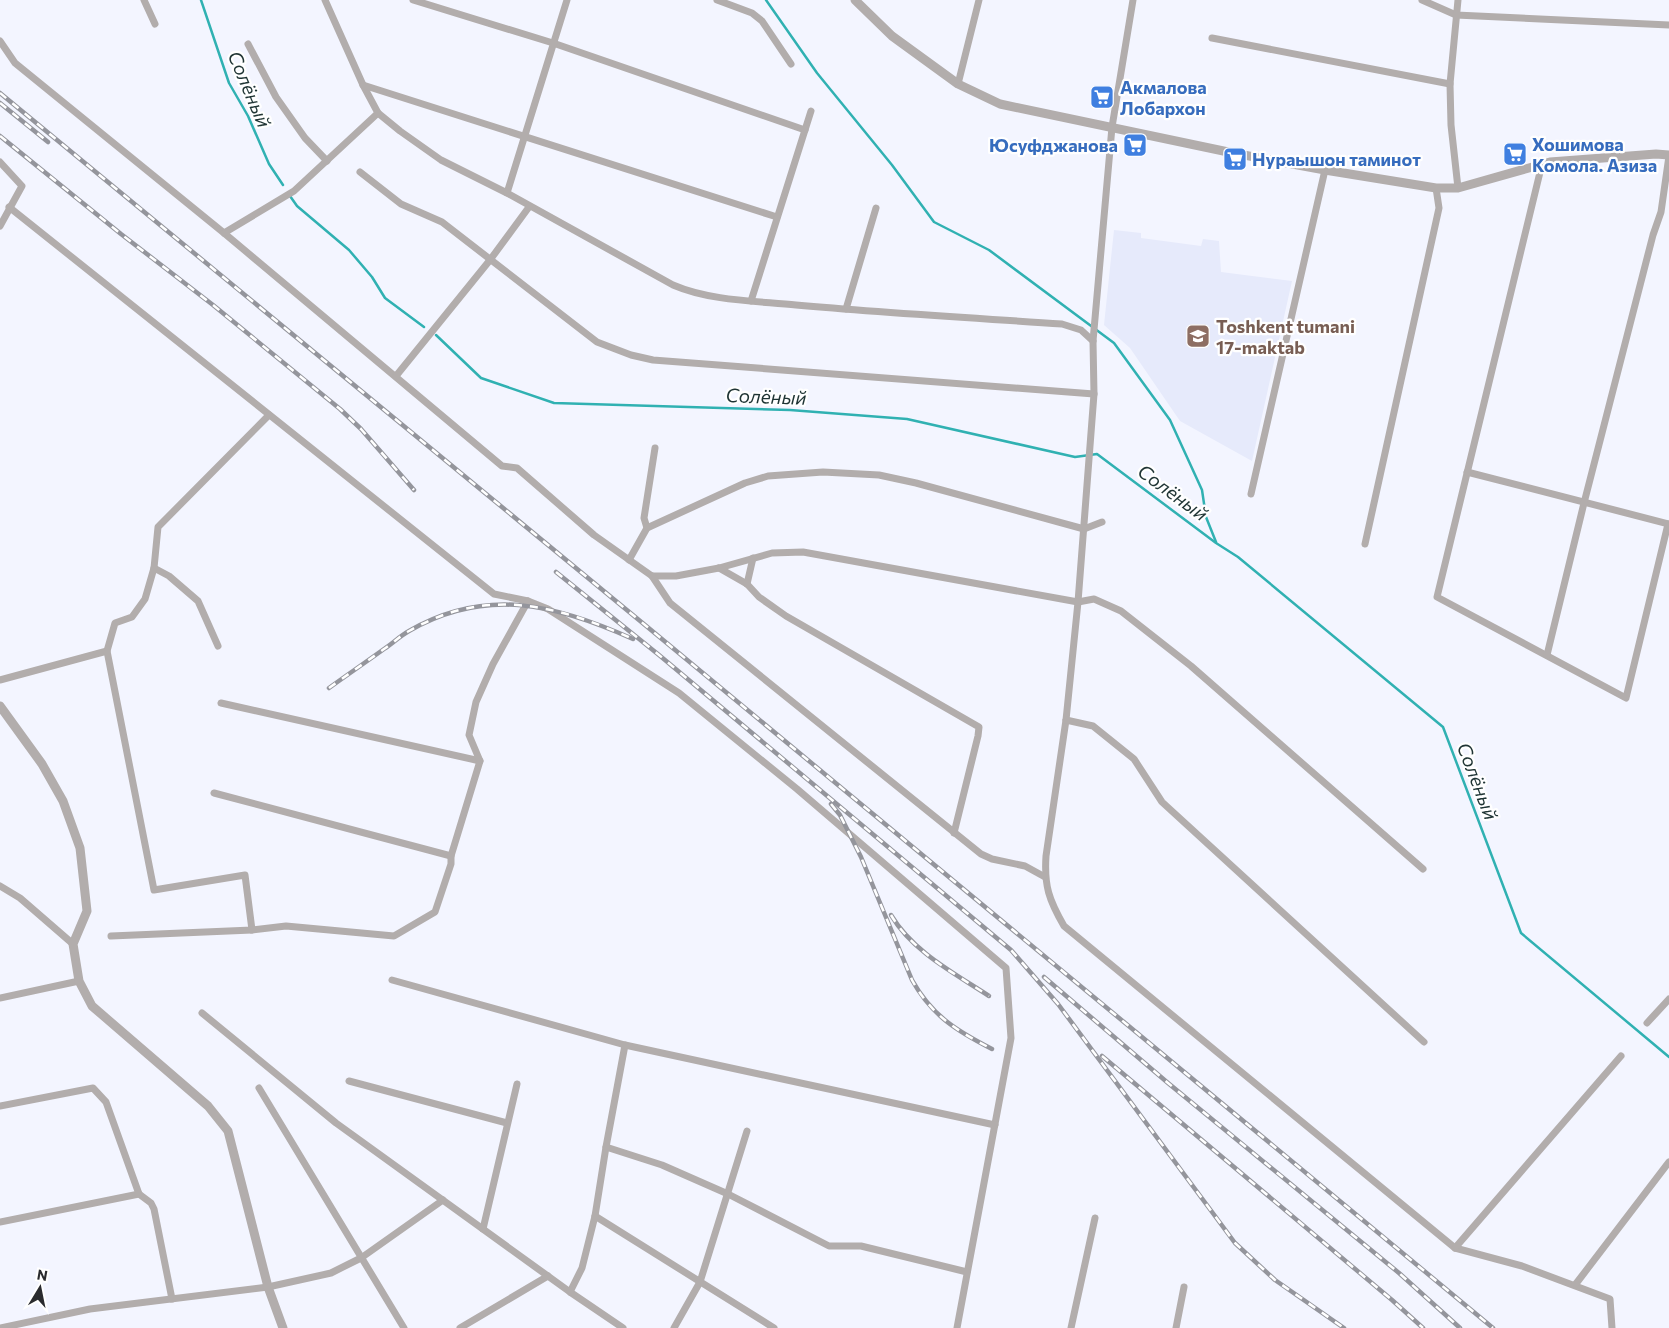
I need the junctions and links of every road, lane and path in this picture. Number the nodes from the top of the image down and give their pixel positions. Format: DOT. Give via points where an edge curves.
graph roads {
  1 [pos="144,0"];
  2 [pos="325,0"];
  3 [pos="413,0"];
  4 [pos="567,0"];
  5 [pos="717,0"];
  6 [pos="855,0"];
  7 [pos="979,0"];
  8 [pos="1134,0"];
  9 [pos="1422,0"];
  10 [pos="1458,0"];
  11 [pos="1456,15"];
  12 [pos="155,24"];
  13 [pos="1669,25"];
  14 [pos="1212,38"];
  15 [pos="0,42"];
  16 [pos="248,44"];
  17 [pos="553,44"];
  18 [pos="791,64"];
  19 [pos="958,84"];
  20 [pos="1450,84"];
  21 [pos="363,85"];
  22 [pos="811,111"];
  23 [pos="378,113"];
  24 [pos="1112,127"];
  25 [pos="805,130"];
  26 [pos="525,136"];
  27 [pos="1669,155"];
  28 [pos="327,161"];
  29 [pos="0,162"];
  30 [pos="1542,164"];
  31 [pos="1325,170"];
  32 [pos="360,172"];
  33 [pos="1436,188"];
  34 [pos="1458,188"];
  35 [pos="507,193"];
  36 [pos="9,207"];
  37 [pos="530,207"];
  38 [pos="876,208"];
  39 [pos="777,217"];
  40 [pos="0,226"];
  41 [pos="224,233"];
  42 [pos="490,260"];
  43 [pos="751,301"];
  44 [pos="846,309"];
  45 [pos="1093,337"];
  46 [pos="396,376"];
  47 [pos="1094,394"];
  48 [pos="269,415"];
  49 [pos="654,448"];
  50 [pos="1467,472"];
  51 [pos="1251,494"];
  52 [pos="1584,503"];
  53 [pos="1102,522"];
  54 [pos="1668,524"];
  55 [pos="647,528"];
  56 [pos="1084,529"];
  57 [pos="1365,544"];
  58 [pos="753,558"];
  59 [pos="629,560"];
  60 [pos="154,568"];
  61 [pos="719,568"];
  62 [pos="652,576"];
  63 [pos="747,584"];
  64 [pos="528,601"];
  65 [pos="1078,602"];
  66 [pos="218,646"];
  67 [pos="107,651"];
  68 [pos="1547,655"];
  69 [pos="0,680"];
  70 [pos="221,703"];
  71 [pos="0,706"];
  72 [pos="1066,720"];
  73 [pos="480,761"];
  74 [pos="214,793"];
  75 [pos="954,833"];
  76 [pos="451,856"];
  77 [pos="1423,869"];
  78 [pos="1045,877"];
  79 [pos="0,886"];
  80 [pos="252,930"];
  81 [pos="111,936"];
  82 [pos="73,944"];
  83 [pos="392,980"];
  84 [pos="79,981"];
  85 [pos="0,998"];
  86 [pos="1669,999"];
  87 [pos="202,1012"];
  88 [pos="1647,1023"];
  89 [pos="1424,1042"];
  90 [pos="625,1045"];
  91 [pos="1621,1056"];
  92 [pos="349,1081"];
  93 [pos="517,1084"];
  94 [pos="260,1088"];
  95 [pos="0,1106"];
  96 [pos="507,1124"];
  97 [pos="994,1125"];
  98 [pos="748,1131"];
  99 [pos="606,1147"];
  100 [pos="1669,1162"];
  101 [pos="139,1194"];
  102 [pos="728,1194"];
  103 [pos="443,1200"];
  104 [pos="595,1216"];
  105 [pos="1095,1218"];
  106 [pos="0,1222"];
  107 [pos="483,1228"];
  108 [pos="1455,1248"];
  109 [pos="361,1258"];
  110 [pos="967,1272"];
  111 [pos="548,1276"];
  112 [pos="700,1282"];
  113 [pos="1575,1285"];
  114 [pos="268,1287"];
  115 [pos="1184,1287"];
  116 [pos="570,1292"];
  117 [pos="172,1299"];
  118 [pos="29,1325"];
  119 [pos="0,1328"];
  120 [pos="282,1328"];
  121 [pos="404,1328"];
  122 [pos="460,1328"];
  123 [pos="623,1328"];
  124 [pos="674,1328"];
  125 [pos="774,1328"];
  126 [pos="957,1328"];
  127 [pos="1071,1328"];
  128 [pos="1176,1328"];
  129 [pos="1612,1328"];
  1 -- 12 [label="street"];
  2 -- 21 [label="street"];
  3 -- 17 [label="street"];
  4 -- 17 [label="street"];
  5 -- 18 [label="street" via="752,13 762,21"];
  6 -- 19 [label="street" via="892,36"];
  7 -- 19 [label="street"];
  8 -- 24 [label="street"];
  9 -- 11 [label="street"];
  10 -- 11 [label="street"];
  11 -- 13 [label="street"];
  11 -- 20 [label="street"];
  14 -- 20 [label="street"];
  15 -- 41 [label="street" via="15,63"];
  16 -- 28 [label="street" via="276,97 305,138"];
  17 -- 25 [label="street"];
  17 -- 26 [label="street"];
  19 -- 24 [label="street" via="1000,104"];
  20 -- 34 [label="street"];
  21 -- 23 [label="street"];
  21 -- 26 [label="street"];
  22 -- 25 [label="street"];
  23 -- 28 [label="street"];
  23 -- 35 [label="street" via="441,160"];
  24 -- 31 [label="street"];
  24 -- 45 [label="street"];
  25 -- 39 [label="street"];
  26 -- 35 [label="street"];
  26 -- 39 [label="street"];
  27 -- 30 [label="street"];
  27 -- 52 [label="street" via="1660,212"];
  28 -- 41 [label="street" via="294,190"];
  29 -- 36 [label="street" via="22,186"];
  30 -- 34 [label="street"];
  30 -- 50 [label="street"];
  31 -- 33 [label="street"];
  31 -- 51 [label="street"];
  32 -- 42 [label="street" via="400,204 442,222"];
  33 -- 34 [label="street"];
  33 -- 57 [label="street" via="1439,208"];
  35 -- 37 [label="street"];
  36 -- 40 [label="street"];
  36 -- 48 [label="street"];
  37 -- 42 [label="street"];
  37 -- 43 [label="street" via="681,289"];
  38 -- 44 [label="street"];
  39 -- 43 [label="street"];
  41 -- 46 [label="street"];
  42 -- 46 [label="street"];
  42 -- 47 [label="street" via="597,342 653,360"];
  43 -- 44 [label="street"];
  44 -- 45 [label="street" via="1062,324"];
  45 -- 47 [label="street"];
  46 -- 59 [label="street" via="502,466 517,468 594,535"];
  47 -- 56 [label="street"];
  48 -- 60 [label="street" via="158,527"];
  48 -- 64 [label="street" via="494,594"];
  49 -- 55 [label="street" via="644,518"];
  50 -- 52 [label="street"];
  50 -- 68 [label="street" via="1437,597"];
  52 -- 54 [label="street"];
  52 -- 68 [label="street"];
  53 -- 56 [label="street"];
  54 -- 68 [label="street" via="1626,698"];
  55 -- 56 [label="street" via="745,483 768,476 823,472 879,475 916,483"];
  55 -- 59 [label="street"];
  56 -- 65 [label="street"];
  58 -- 61 [label="street"];
  58 -- 63 [label="street"];
  58 -- 65 [label="street" via="803,552"];
  59 -- 62 [label="street"];
  60 -- 66 [label="street" via="198,600"];
  60 -- 67 [label="street" via="145,600 132,617 115,623"];
  61 -- 62 [label="street" via="676,576"];
  61 -- 63 [label="street"];
  62 -- 75 [label="street" via="670,603"];
  63 -- 75 [label="street" via="786,616 978,727"];
  64 -- 73 [label="street" via="476,702 469,735"];
  64 -- 97 [label="street" via="548,609 679,693 1006,968 1011,1038"];
  65 -- 72 [label="street"];
  65 -- 77 [label="street" via="1094,599 1121,611 1191,666"];
  67 -- 69 [label="street"];
  67 -- 80 [label="street" via="154,890 245,874"];
  70 -- 73 [label="street"];
  71 -- 82 [label="street" via="42,764 63,801 80,848 87,910"];
  72 -- 78 [label="street"];
  72 -- 89 [label="street" via="1093,726 1134,760 1162,802"];
  73 -- 76 [label="street"];
  74 -- 76 [label="street"];
  75 -- 78 [label="street" via="981,854 1025,866"];
  76 -- 80 [label="street" via="435,912 394,936 286,926"];
  78 -- 108 [label="street" via="1052,905 1064,926"];
  79 -- 82 [label="street" via="20,898"];
  80 -- 81 [label="street"];
  82 -- 84 [label="street"];
  83 -- 90 [label="street"];
  84 -- 85 [label="street"];
  84 -- 114 [label="street" via="92,1006 208,1106 228,1131"];
  86 -- 88 [label="street"];
  87 -- 103 [label="street" via="336,1123"];
  90 -- 97 [label="street"];
  90 -- 99 [label="street"];
  91 -- 108 [label="street"];
  92 -- 96 [label="street"];
  93 -- 96 [label="street"];
  94 -- 109 [label="street"];
  95 -- 101 [label="street" via="93,1088 106,1102"];
  96 -- 107 [label="street"];
  97 -- 110 [label="street"];
  98 -- 102 [label="street"];
  99 -- 102 [label="street" via="662,1165"];
  99 -- 104 [label="street"];
  100 -- 113 [label="street"];
  101 -- 106 [label="street"];
  101 -- 117 [label="street" via="154,1209"];
  102 -- 110 [label="street" via="829,1246 861,1246"];
  102 -- 112 [label="street"];
  103 -- 107 [label="street"];
  103 -- 109 [label="street"];
  104 -- 112 [label="street"];
  104 -- 116 [label="street" via="582,1268"];
  105 -- 127 [label="street"];
  107 -- 111 [label="street"];
  108 -- 113 [label="street" via="1522,1266"];
  109 -- 114 [label="street" via="331,1273"];
  109 -- 121 [label="street"];
  110 -- 126 [label="street"];
  111 -- 116 [label="street"];
  111 -- 122 [label="street"];
  112 -- 124 [label="street"];
  112 -- 125 [label="street"];
  113 -- 129 [label="street" via="1610,1299"];
  114 -- 117 [label="street"];
  114 -- 120 [label="street"];
  115 -- 128 [label="street"];
  116 -- 123 [label="street"];
  117 -- 118 [label="street" via="90,1309"];
  118 -- 119 [label="street"];
}
